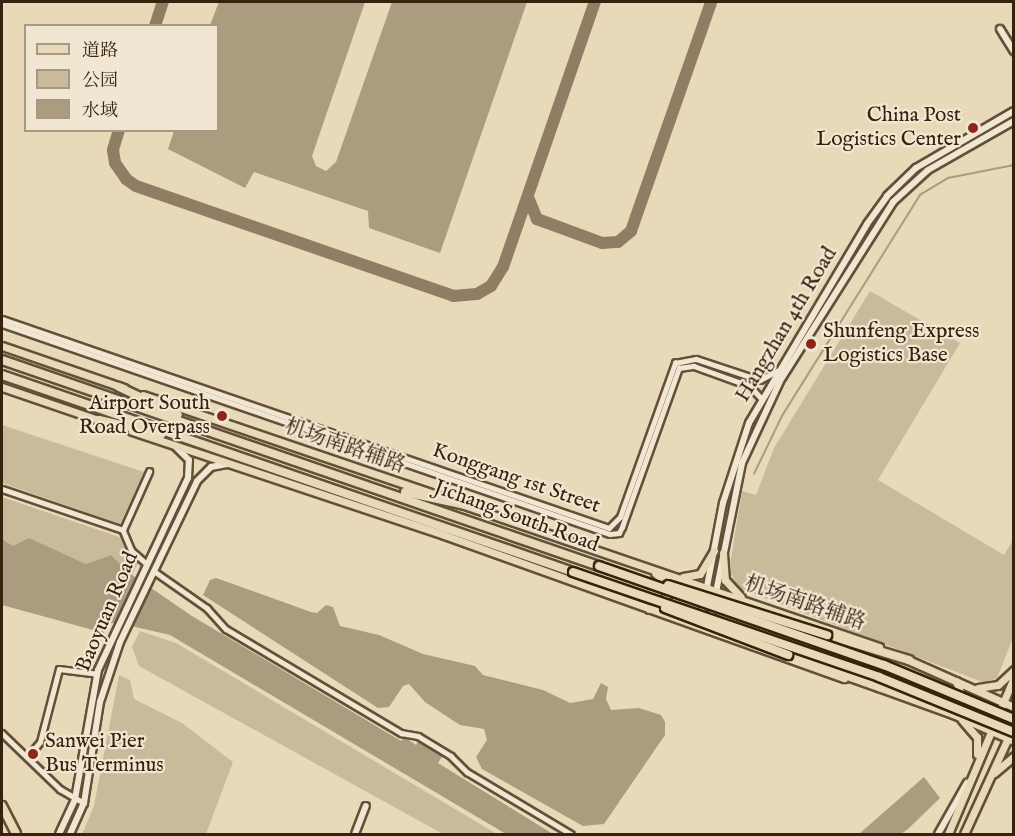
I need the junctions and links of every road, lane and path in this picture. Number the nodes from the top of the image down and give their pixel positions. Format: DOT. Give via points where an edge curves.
graph roads {
  1 [pos="1014,43"];
  2 [pos="1014,51"];
  3 [pos="1014,111"];
  4 [pos="1014,121"];
  5 [pos="2,319"];
  6 [pos="2,324"];
  7 [pos="2,346"];
  8 [pos="2,360"];
  9 [pos="777,370"];
  10 [pos="2,375"];
  11 [pos="2,387"];
  12 [pos="119,387"];
  13 [pos="761,398"];
  14 [pos="99,420"];
  15 [pos="210,430"];
  16 [pos="165,441"];
  17 [pos="205,445"];
  18 [pos="243,467"];
  19 [pos="149,472"];
  20 [pos="188,478"];
  21 [pos="197,481"];
  22 [pos="374,485"];
  23 [pos="2,489"];
  24 [pos="465,506"];
  25 [pos="123,530"];
  26 [pos="714,550"];
  27 [pos="723,553"];
  28 [pos="146,563"];
  29 [pos="638,564"];
  30 [pos="599,566"];
  31 [pos="664,574"];
  32 [pos="152,575"];
  33 [pos="595,579"];
  34 [pos="707,588"];
  35 [pos="716,591"];
  36 [pos="754,603"];
  37 [pos="646,609"];
  38 [pos="699,628"];
  39 [pos="708,632"];
  40 [pos="909,660"];
  41 [pos="1014,670"];
  42 [pos="98,674"];
  43 [pos="1014,677"];
  44 [pos="954,680"];
  45 [pos="969,687"];
  46 [pos="881,688"];
  47 [pos="1002,702"];
  48 [pos="1014,707"];
  49 [pos="944,710"];
  50 [pos="953,714"];
  51 [pos="1014,719"];
  52 [pos="1014,725"];
  53 [pos="989,730"];
  54 [pos="2,734"];
  55 [pos="1012,737"];
  56 [pos="28,756"];
  57 [pos="1014,756"];
  58 [pos="976,762"];
  59 [pos="990,777"];
  60 [pos="969,780"];
  61 [pos="75,799"];
  62 [pos="84,803"];
  63 [pos="2,806"];
  64 [pos="366,806"];
  65 [pos="16,834"];
  66 [pos="59,834"];
  67 [pos="70,834"];
  68 [pos="355,834"];
  69 [pos="570,834"];
  70 [pos="938,834"];
  71 [pos="948,834"];
  72 [pos="966,834"];
  1 -- 2 [label="street" via="1000,30"];
  3 -- 9 [label="street, Hangzhan 4th Road" via="929,159 895,187 875,212"];
  4 -- 27 [label="street, Hangzhan 4th Road" via="928,170 899,195 880,220 761,416 738,476"];
  5 -- 9 [label="street, Konggang 1st Street" via="609,528 620,518 675,363 696,359 760,380"];
  6 -- 13 [label="street, Konggang 1st Street" via="610,534 622,527 679,368 694,366 750,386"];
  7 -- 12 [label="main road, 机场南路辅路"];
  8 -- 15 [label="highway, Jichang South Road"];
  9 -- 13 [label="street, Hangzhan 4th Road"];
  10 -- 17 [label="highway, Jichang South Road"];
  11 -- 14 [label="main road"];
  12 -- 15 [label="highway"];
  12 -- 24 [label="main road, 机场南路辅路"];
  13 -- 26 [label="street, Hangzhan 4th Road" via="732,468"];
  14 -- 16 [label="main road"];
  14 -- 17 [label="highway"];
  15 -- 22 [label="highway, Jichang South Road"];
  16 -- 18 [label="main road"];
  16 -- 20 [label="street" via="187,457"];
  17 -- 33 [label="highway, Jichang South Road, bridge"];
  18 -- 21 [label="street" via="215,465"];
  18 -- 37 [label="main road"];
  19 -- 25 [label="street"];
  20 -- 21 [label="street" via="195,472"];
  20 -- 28 [label="street, Baoyuan Road"];
  21 -- 32 [label="street, Baoyuan Road"];
  22 -- 24 [label="highway"];
  22 -- 30 [label="highway, Jichang South Road"];
  23 -- 25 [label="street"];
  24 -- 29 [label="main road, 机场南路辅路"];
  25 -- 28 [label="street" via="132,551"];
  26 -- 31 [label="main road" via="704,571 696,576"];
  26 -- 34 [label="street, Hangzhan 4th Road"];
  27 -- 35 [label="street, Hangzhan 4th Road"];
  27 -- 36 [label="main road" via="727,584"];
  28 -- 42 [label="street, Baoyuan Road"];
  29 -- 31 [label="main road, 机场南路辅路"];
  29 -- 37 [label="main road" via="663,579 668,589 661,605"];
  30 -- 40 [label="highway, bridge"];
  30 -- 51 [label="highway, Jichang South Road, bridge" via="884,665"];
  31 -- 34 [label="main road, 机场南路辅路"];
  32 -- 62 [label="street, Baoyuan Road" via="120,642 100,702"];
  32 -- 69 [label="street" via="207,608 226,629 401,733 418,736 467,772"];
  33 -- 46 [label="highway, bridge"];
  33 -- 55 [label="highway, Jichang South Road, bridge" via="879,677"];
  34 -- 35 [label="main road, 机场南路辅路"];
  34 -- 38 [label="street, Hangzhan 4th Road"];
  35 -- 36 [label="main road, 机场南路辅路"];
  35 -- 39 [label="street, Hangzhan 4th Road"];
  36 -- 40 [label="main road, 机场南路辅路"];
  37 -- 38 [label="main road"];
  38 -- 39 [label="main road"];
  39 -- 46 [label="main road" via="818,671"];
  40 -- 44 [label="main road, 机场南路辅路"];
  41 -- 45 [label="main road" via="994,687"];
  42 -- 56 [label="street" via="59,669 40,742"];
  42 -- 61 [label="street, Baoyuan Road"];
  43 -- 47 [label="main road"];
  44 -- 45 [label="main road, 机场南路辅路"];
  44 -- 49 [label="main road" via="962,697 956,707"];
  45 -- 47 [label="main road, 机场南路辅路"];
  46 -- 49 [label="main road"];
  47 -- 48 [label="main road, 机场南路辅路"];
  47 -- 53 [label="main road"];
  49 -- 50 [label="main road"];
  50 -- 53 [label="main road"];
  50 -- 58 [label="main road" via="975,733"];
  52 -- 55 [label="main road"];
  53 -- 55 [label="main road"];
  53 -- 58 [label="main road"];
  54 -- 56 [label="street"];
  55 -- 59 [label="main road"];
  56 -- 61 [label="street"];
  57 -- 59 [label="main road"];
  58 -- 60 [label="main road"];
  59 -- 72 [label="main road"];
  60 -- 70 [label="street"];
  60 -- 71 [label="main road"];
  61 -- 62 [label="street"];
  61 -- 66 [label="street, Baoyuan Road"];
  62 -- 67 [label="street, Baoyuan Road"];
  63 -- 65 [label="highway"];
  64 -- 68 [label="street"];
}
